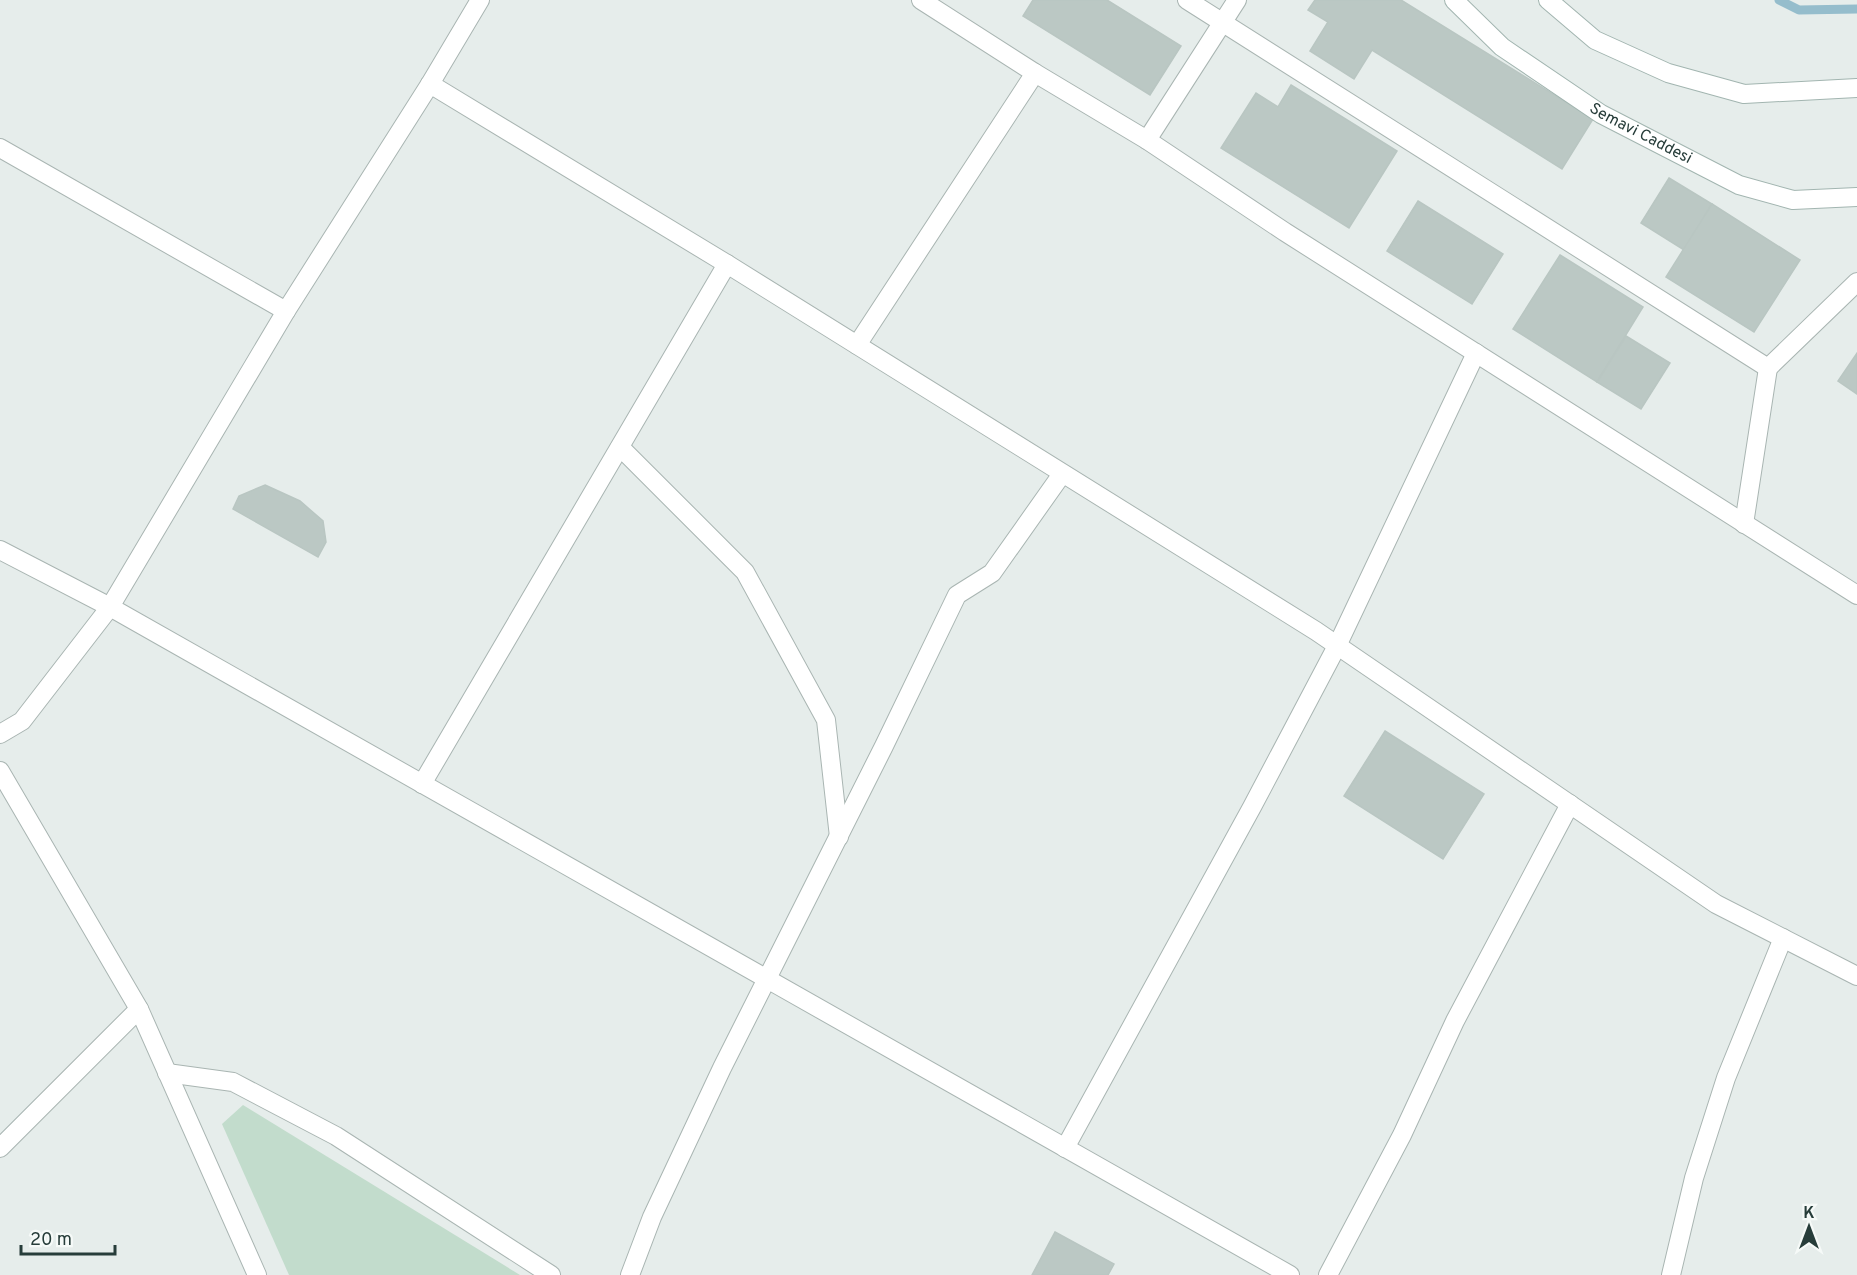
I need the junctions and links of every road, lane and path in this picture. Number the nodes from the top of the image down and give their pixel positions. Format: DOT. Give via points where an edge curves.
graph roads {
  1 [pos="480,0"];
  2 [pos="921,0"];
  3 [pos="1187,0"];
  4 [pos="1237,0"];
  5 [pos="1454,0"];
  6 [pos="1548,0"];
  7 [pos="1223,21"];
  8 [pos="1035,73"];
  9 [pos="430,84"];
  10 [pos="1857,88"];
  11 [pos="1147,140"];
  12 [pos="0,148"];
  13 [pos="1857,197"];
  14 [pos="727,264"];
  15 [pos="1857,282"];
  16 [pos="286,311"];
  17 [pos="857,345"];
  18 [pos="1476,353"];
  19 [pos="1768,368"];
  20 [pos="620,447"];
  21 [pos="1062,474"];
  22 [pos="1744,524"];
  23 [pos="0,550"];
  24 [pos="1857,595"];
  25 [pos="110,607"];
  26 [pos="1337,646"];
  27 [pos="0,734"];
  28 [pos="0,771"];
  29 [pos="423,784"];
  30 [pos="1570,804"];
  31 [pos="839,837"];
  32 [pos="1783,938"];
  33 [pos="1857,976"];
  34 [pos="767,979"];
  35 [pos="139,1009"];
  36 [pos="167,1073"];
  37 [pos="0,1148"];
  38 [pos="1065,1148"];
  39 [pos="257,1275"];
  40 [pos="551,1275"];
  41 [pos="630,1275"];
  42 [pos="1290,1275"];
  43 [pos="1328,1275"];
  44 [pos="1671,1275"];
  1 -- 9 [label="street"];
  2 -- 8 [label="street"];
  3 -- 7 [label="street"];
  4 -- 7 [label="street"];
  5 -- 13 [label="street, Semavi Caddesi" via="1502,46 1601,114 1739,185 1793,200"];
  6 -- 10 [label="street" via="1595,40 1668,73 1744,94"];
  7 -- 11 [label="street"];
  7 -- 19 [label="street"];
  8 -- 11 [label="street"];
  8 -- 17 [label="street"];
  9 -- 14 [label="street"];
  9 -- 16 [label="street"];
  11 -- 18 [label="street"];
  12 -- 16 [label="street"];
  14 -- 17 [label="street"];
  14 -- 20 [label="street"];
  15 -- 19 [label="street"];
  16 -- 25 [label="street"];
  17 -- 21 [label="street"];
  18 -- 22 [label="street"];
  18 -- 26 [label="street"];
  19 -- 22 [label="street"];
  20 -- 29 [label="street"];
  20 -- 31 [label="street" via="745,572 826,720"];
  21 -- 26 [label="street"];
  21 -- 31 [label="street" via="992,573 957,595"];
  22 -- 24 [label="street"];
  23 -- 25 [label="street"];
  25 -- 27 [label="street" via="22,721"];
  25 -- 29 [label="street"];
  26 -- 30 [label="street"];
  26 -- 38 [label="street"];
  28 -- 35 [label="street"];
  29 -- 34 [label="street"];
  30 -- 32 [label="street" via="1716,904"];
  30 -- 43 [label="street" via="1455,1021 1402,1134"];
  31 -- 34 [label="street"];
  32 -- 33 [label="street"];
  32 -- 44 [label="street" via="1726,1078 1694,1178"];
  34 -- 38 [label="street"];
  34 -- 41 [label="street" via="667,1185"];
  35 -- 36 [label="street"];
  35 -- 37 [label="street"];
  36 -- 39 [label="street"];
  36 -- 40 [label="street" via="233,1082 336,1136"];
  38 -- 42 [label="street"];
}
